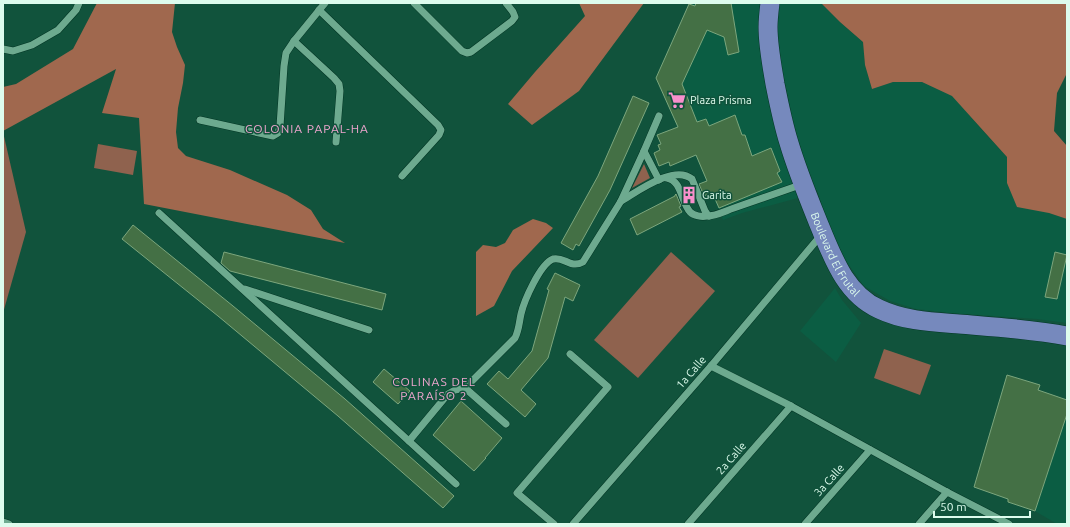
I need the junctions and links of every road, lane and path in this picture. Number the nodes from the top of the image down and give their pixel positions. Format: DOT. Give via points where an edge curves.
graph roads {
  1 [pos="80,3"];
  2 [pos="325,3"];
  3 [pos="414,3"];
  4 [pos="506,3"];
  5 [pos="770,3"];
  6 [pos="319,10"];
  7 [pos="294,41"];
  8 [pos="3,49"];
  9 [pos="659,116"];
  10 [pos="200,120"];
  11 [pos="336,142"];
  12 [pos="644,151"];
  13 [pos="402,176"];
  14 [pos="667,178"];
  15 [pos="659,180"];
  16 [pos="803,184"];
  17 [pos="620,202"];
  18 [pos="159,213"];
  19 [pos="709,216"];
  20 [pos="823,233"];
  21 [pos="242,288"];
  22 [pos="369,330"];
  23 [pos="1067,336"];
  24 [pos="570,354"];
  25 [pos="711,366"];
  26 [pos="464,388"];
  27 [pos="791,406"];
  28 [pos="506,424"];
  29 [pos="409,441"];
  30 [pos="870,450"];
  31 [pos="456,484"];
  32 [pos="947,492"];
  33 [pos="3,522"];
  34 [pos="9,524"];
  35 [pos="554,524"];
  36 [pos="574,524"];
  37 [pos="688,524"];
  38 [pos="805,524"];
  39 [pos="919,524"];
  40 [pos="1009,524"];
  1 -- 8 [label="street" via="58,30 32,45 14,50"];
  2 -- 6 [label="street"];
  3 -- 4 [label="street" via="466,53 471,52 512,21 513,12"];
  5 -- 16 [label="main road, Boulevard El Frutal" via="768,28 774,75 786,134"];
  6 -- 7 [label="street"];
  6 -- 13 [label="street" via="441,130"];
  7 -- 10 [label="street" via="286,53 278,133 273,136"];
  7 -- 11 [label="street" via="339,84"];
  9 -- 12 [label="street"];
  12 -- 15 [label="street"];
  12 -- 17 [label="street"];
  14 -- 15 [label="street"];
  14 -- 19 [label="street" via="672,179 678,187 693,214"];
  14 -- 19 [label="street" via="682,174 689,176"];
  15 -- 17 [label="street"];
  16 -- 19 [label="street"];
  16 -- 20 [label="main road, Boulevard El Frutal"];
  17 -- 26 [label="street" via="583,262 575,265 559,259 552,260 543,267 530,290 515,338"];
  18 -- 21 [label="street"];
  20 -- 23 [label="main road, Boulevard El Frutal" via="835,262 850,287 870,305 884,311 914,320"];
  20 -- 25 [label="street, 1a Calle"];
  21 -- 22 [label="street"];
  21 -- 29 [label="street"];
  24 -- 35 [label="street" via="608,387 517,493"];
  25 -- 27 [label="street"];
  25 -- 36 [label="street, 1a Calle"];
  26 -- 28 [label="street"];
  26 -- 29 [label="street" via="448,394"];
  27 -- 30 [label="street"];
  27 -- 37 [label="street, 2a Calle"];
  29 -- 31 [label="street"];
  30 -- 32 [label="street"];
  30 -- 38 [label="street, 3a Calle"];
  32 -- 39 [label="street"];
  32 -- 40 [label="street"];
  33 -- 34 [label="street"];
}
